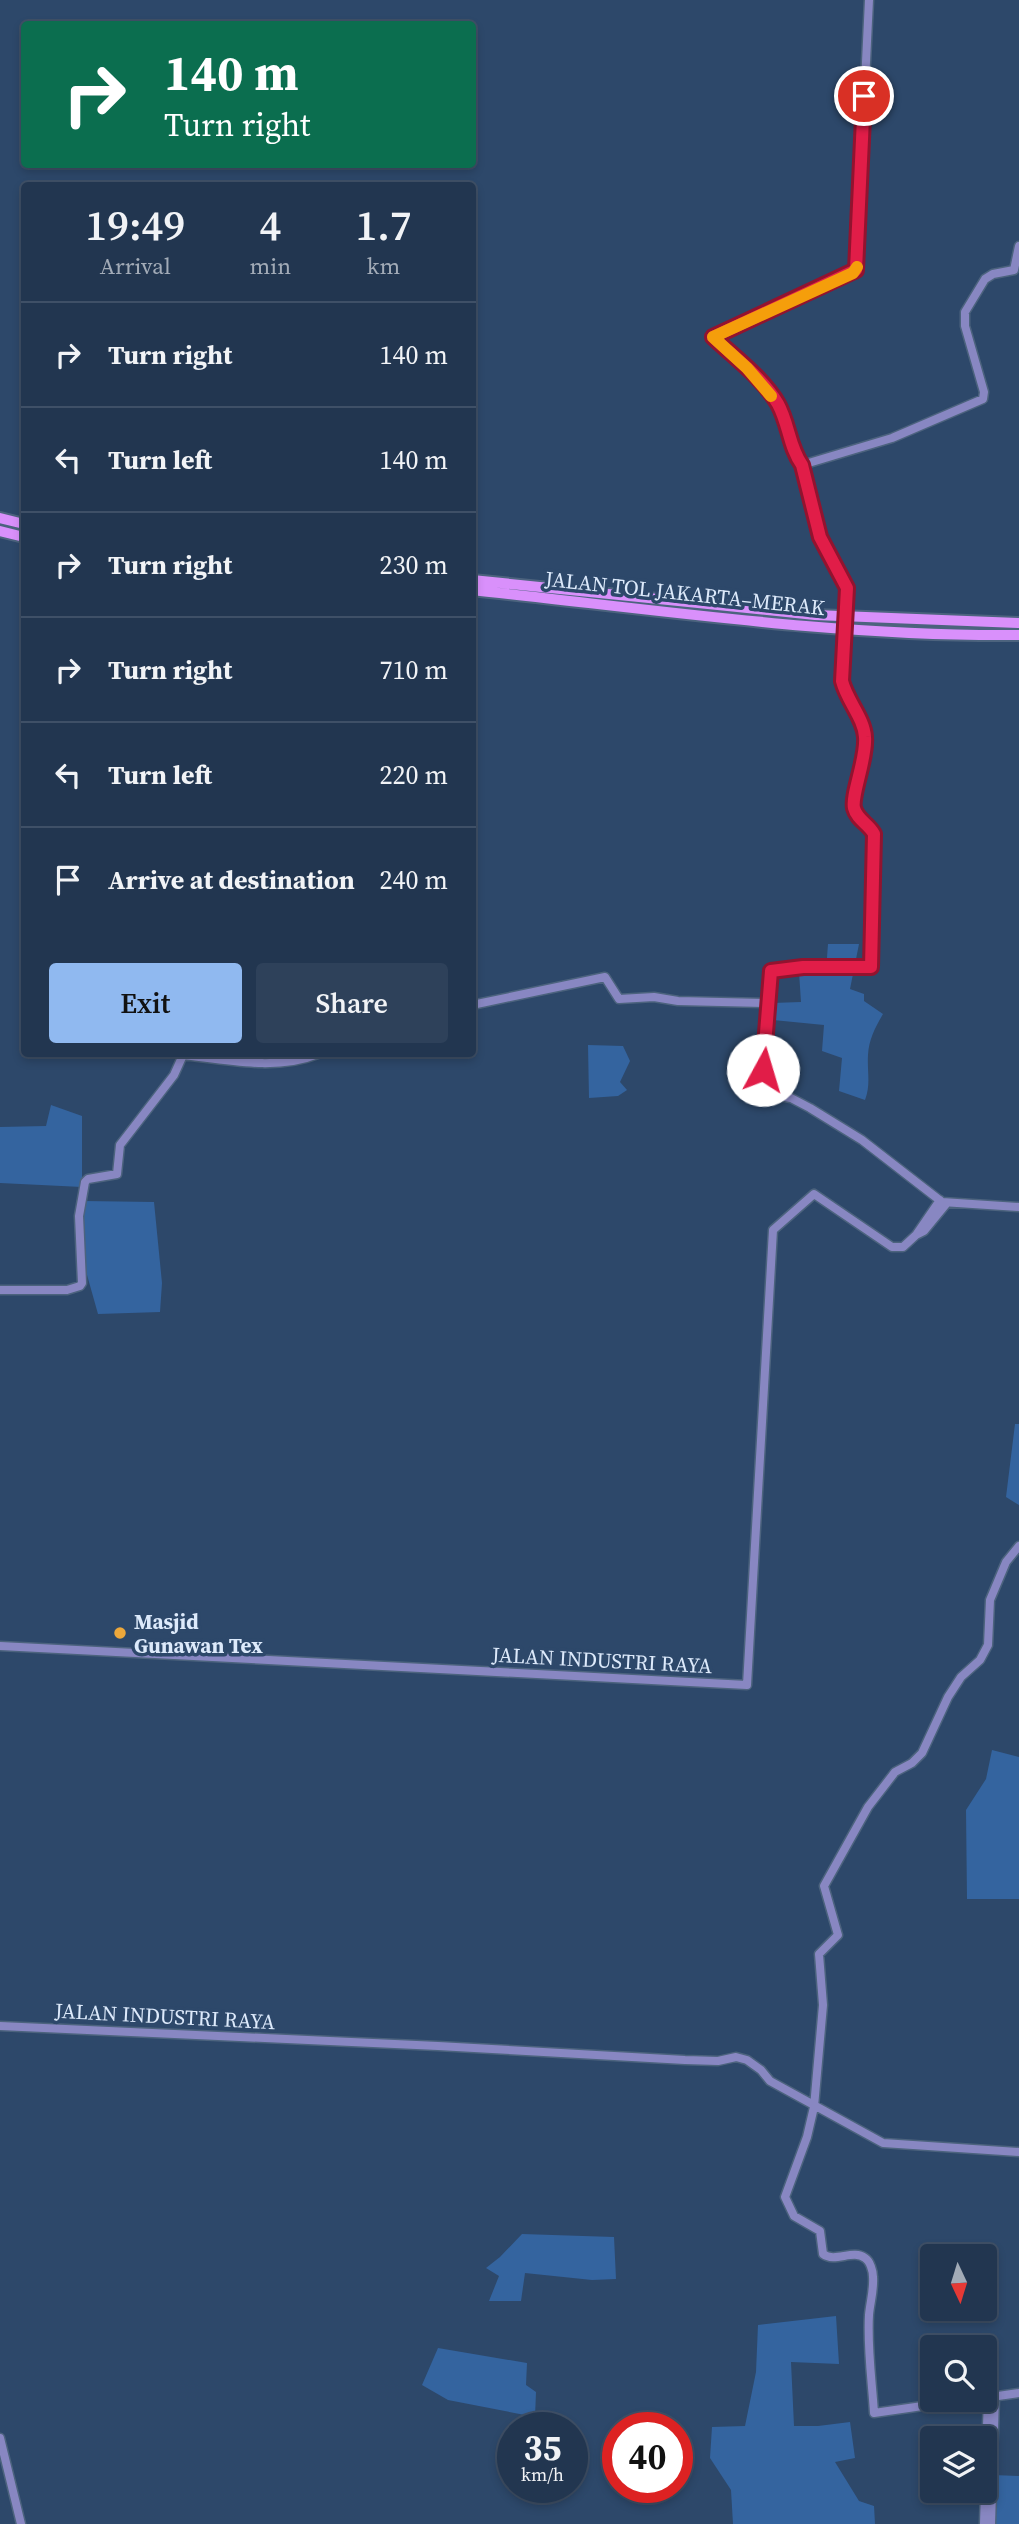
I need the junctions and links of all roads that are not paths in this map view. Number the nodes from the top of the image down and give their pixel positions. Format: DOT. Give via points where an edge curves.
graph roads {
  1 [pos="869,0"];
  2 [pos="1019,246"];
  3 [pos="802,465"];
  4 [pos="0,518"];
  5 [pos="21,523"];
  6 [pos="0,531"];
  7 [pos="21,536"];
  8 [pos="476,580"];
  9 [pos="476,590"];
  10 [pos="1019,623"];
  11 [pos="1019,635"];
  12 [pos="769,1003"];
  13 [pos="476,1004"];
  14 [pos="182,1057"];
  15 [pos="202,1057"];
  16 [pos="306,1057"];
  17 [pos="943,1202"];
  18 [pos="1019,1207"];
  19 [pos="0,1290"];
  20 [pos="1019,1546"];
  21 [pos="0,1646"];
  22 [pos="0,2026"];
  23 [pos="814,2107"];
  24 [pos="1019,2152"];
  25 [pos="1019,2393"];
  26 [pos="997,2396"];
  27 [pos="920,2406"];
  28 [pos="0,2438"];
  29 [pos="986,2503"];
  30 [pos="988,2503"];
  31 [pos="21,2524"];
  32 [pos="984,2524"];
  33 [pos="991,2524"];
  1 -- 3 [label="street" via="856,269 713,337 775,400"];
  2 -- 3 [label="street" via="1014,270 982,282 965,312 983,399 892,438"];
  3 -- 12 [label="street, bridge" via="820,537 845,582 848,597 842,681 865,735 853,805 874,834 871,966 775,969 770,973"];
  4 -- 5 [label="highway"];
  6 -- 7 [label="highway"];
  8 -- 10 [label="highway, JALAN TOL JAKARTA–MERAK" via="815,615"];
  9 -- 11 [label="highway, JALAN TOL JAKARTA–MERAK" via="816,626"];
  12 -- 13 [label="street" via="619,999 605,977"];
  12 -- 17 [label="street" via="765,1092 790,1098 862,1140"];
  14 -- 19 [label="street" via="174,1075 120,1145 117,1174 85,1182 79,1216 80,1286"];
  15 -- 16 [label="street" via="286,1062"];
  17 -- 18 [label="street"];
  17 -- 21 [label="street, JALAN INDUSTRI RAYA" via="903,1247 892,1247 814,1194 774,1230 747,1685"];
  20 -- 23 [label="street" via="1006,1562 991,1596 988,1645 980,1660 961,1676 922,1753 895,1772 869,1807 824,1886 838,1935 819,1954 823,2005"];
  22 -- 23 [label="street, JALAN INDUSTRI RAYA" via="540,2054 718,2061 736,2057 755,2064 770,2081"];
  23 -- 24 [label="street, JALAN INDUSTRI RAYA" via="883,2143"];
  23 -- 27 [label="street" via="785,2197 794,2216 820,2231 823,2254 832,2258 860,2256 871,2268 874,2413"];
  25 -- 26 [label="street"];
  28 -- 31 [label="street"];
  29 -- 32 [label="street"];
  30 -- 33 [label="street"];
}
